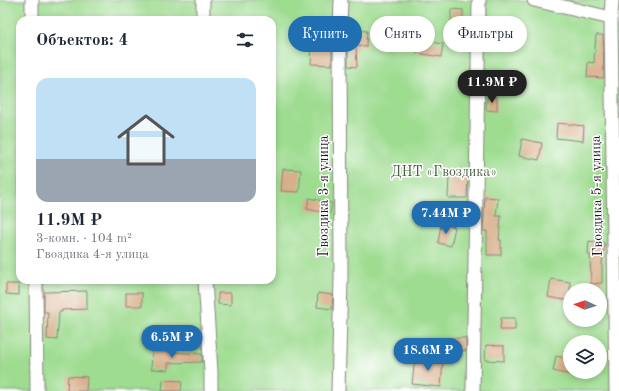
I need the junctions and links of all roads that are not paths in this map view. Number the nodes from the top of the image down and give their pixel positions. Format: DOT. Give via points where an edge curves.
graph roads {
  1 [pos="32,0"];
  2 [pos="203,0"];
  3 [pos="341,0"];
  4 [pos="479,0"];
  5 [pos="534,0"];
  6 [pos="612,0"];
  7 [pos="32,16"];
  8 [pos="203,16"];
  9 [pos="611,18"];
  10 [pos="36,284"];
  11 [pos="205,284"];
  12 [pos="37,391"];
  13 [pos="211,391"];
  14 [pos="338,391"];
  15 [pos="473,391"];
  16 [pos="616,391"];
  1 -- 7 [label="street"];
  2 -- 8 [label="street"];
  3 -- 14 [label="street, Гвоздика 3-я улица" via="341,279"];
  4 -- 15 [label="street"];
  5 -- 9 [label="street"];
  6 -- 9 [label="street, Гвоздика 5-я улица"];
  9 -- 16 [label="street, Гвоздика 5-я улица"];
  10 -- 12 [label="street"];
  11 -- 13 [label="street"];
}
